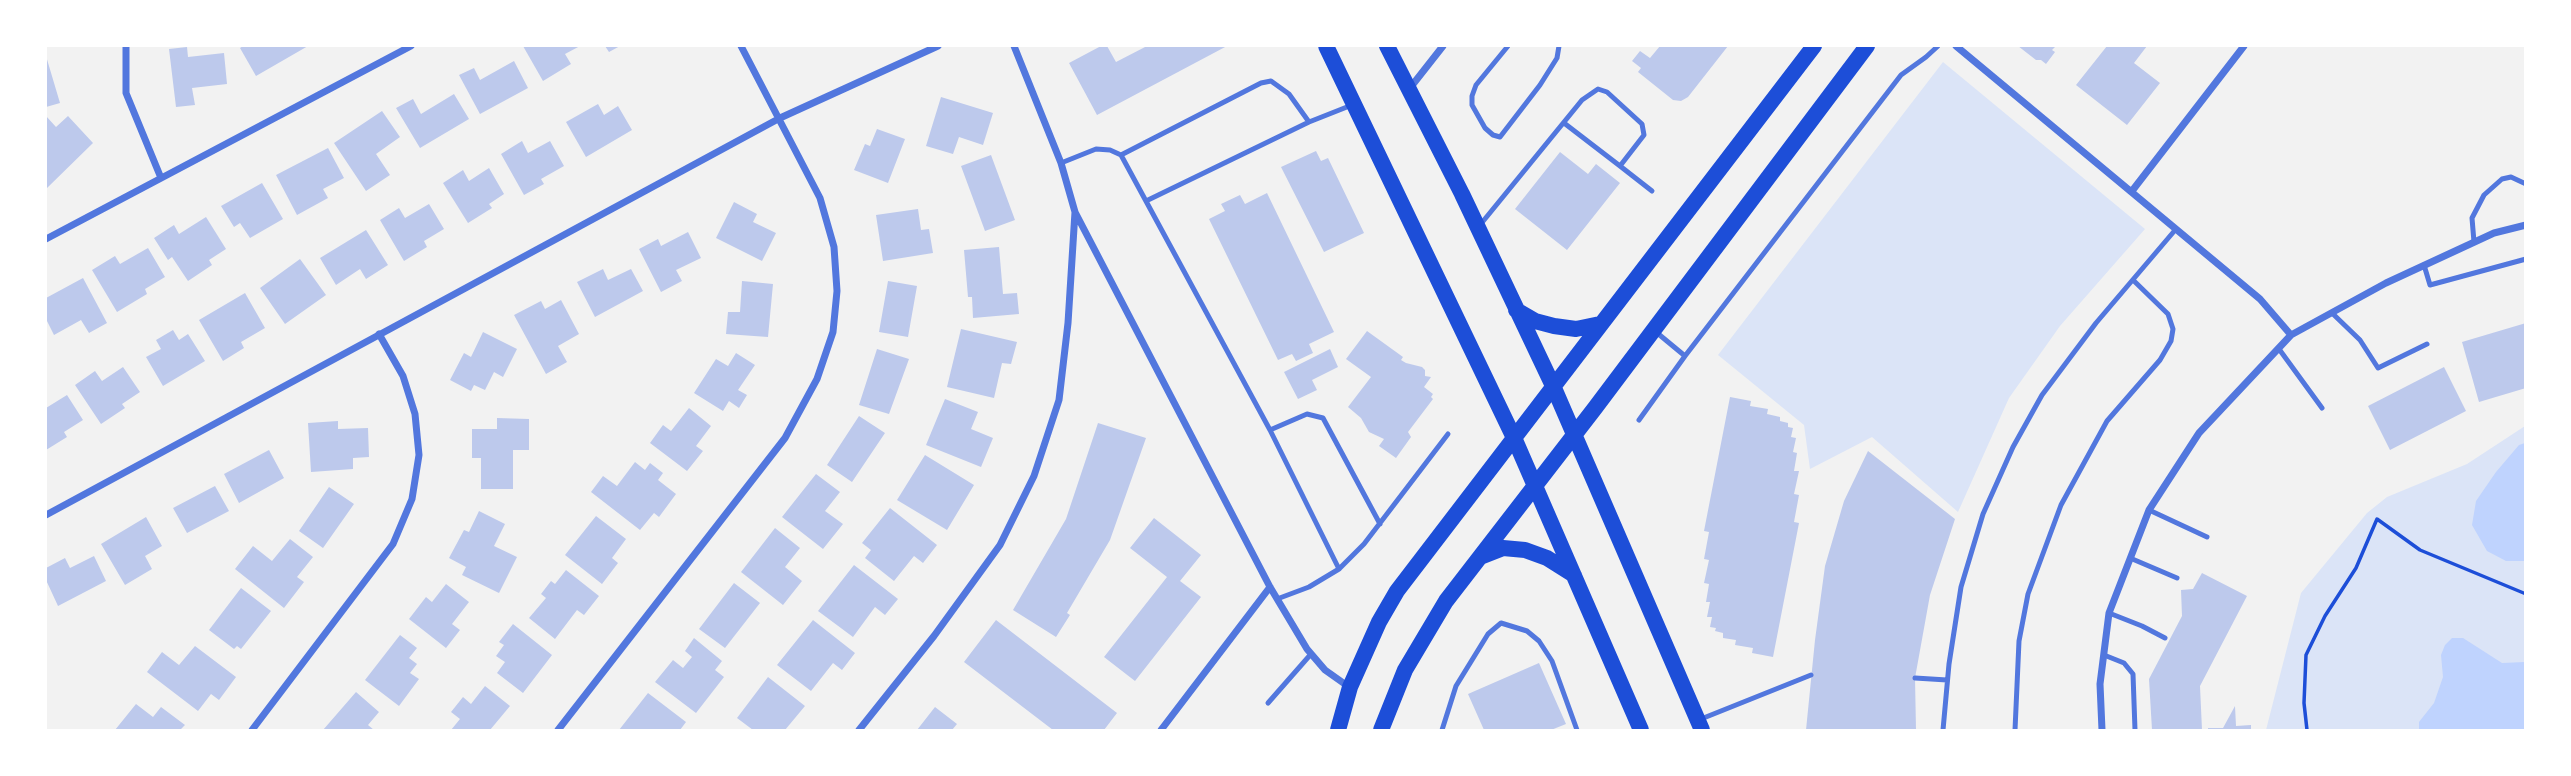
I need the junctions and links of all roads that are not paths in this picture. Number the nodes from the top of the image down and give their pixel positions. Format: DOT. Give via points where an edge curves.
graph roads {
  1 [pos="126,46"];
  2 [pos="411,46"];
  3 [pos="741,46"];
  4 [pos="938,46"];
  5 [pos="1014,46"];
  6 [pos="1326,46"];
  7 [pos="1387,46"];
  8 [pos="1443,46"];
  9 [pos="1508,46"];
  10 [pos="1559,46"];
  11 [pos="1814,46"];
  12 [pos="1867,46"];
  13 [pos="1938,46"];
  14 [pos="1956,46"];
  15 [pos="2244,46"];
  16 [pos="1410,89"];
  17 [pos="1354,103"];
  18 [pos="780,118"];
  19 [pos="1309,122"];
  20 [pos="1564,123"];
  21 [pos="1121,155"];
  22 [pos="1061,163"];
  23 [pos="1620,166"];
  24 [pos="161,178"];
  25 [pos="2525,184"];
  26 [pos="1652,191"];
  27 [pos="2132,191"];
  28 [pos="1146,201"];
  29 [pos="1075,212"];
  30 [pos="2525,225"];
  31 [pos="1478,228"];
  32 [pos="2176,229"];
  33 [pos="46,239"];
  34 [pos="2474,242"];
  35 [pos="2525,258"];
  36 [pos="2424,265"];
  37 [pos="2133,280"];
  38 [pos="1517,310"];
  39 [pos="2332,313"];
  40 [pos="1600,324"];
  41 [pos="1653,330"];
  42 [pos="379,334"];
  43 [pos="2291,335"];
  44 [pos="2427,344"];
  45 [pos="2279,349"];
  46 [pos="1685,356"];
  47 [pos="1553,388"];
  48 [pos="2322,408"];
  49 [pos="1639,420"];
  50 [pos="1270,430"];
  51 [pos="1448,434"];
  52 [pos="1574,435"];
  53 [pos="1515,440"];
  54 [pos="1535,486"];
  55 [pos="2149,510"];
  56 [pos="46,515"];
  57 [pos="1380,524"];
  58 [pos="2207,537"];
  59 [pos="1480,557"];
  60 [pos="2130,558"];
  61 [pos="1339,569"];
  62 [pos="1574,575"];
  63 [pos="2177,578"];
  64 [pos="1270,587"];
  65 [pos="1278,599"];
  66 [pos="2109,613"];
  67 [pos="2165,638"];
  68 [pos="1311,654"];
  69 [pos="2104,654"];
  70 [pos="1811,675"];
  71 [pos="1915,678"];
  72 [pos="1947,680"];
  73 [pos="1350,687"];
  74 [pos="1268,703"];
  75 [pos="1700,725"];
  76 [pos="252,730"];
  77 [pos="558,730"];
  78 [pos="859,730"];
  79 [pos="1161,730"];
  80 [pos="1338,730"];
  81 [pos="1381,730"];
  82 [pos="1442,730"];
  83 [pos="1577,730"];
  84 [pos="1641,730"];
  85 [pos="1943,730"];
  86 [pos="2015,730"];
  87 [pos="2102,730"];
  88 [pos="2135,730"];
  1 -- 24 [label="street" via="126,93"];
  2 -- 24 [label="street"];
  3 -- 18 [label="street"];
  4 -- 18 [label="street"];
  5 -- 22 [label="street"];
  6 -- 17 [label="main road"];
  7 -- 16 [label="main road"];
  8 -- 16 [label="street"];
  9 -- 10 [label="lane" via="1472,96 1485,128 1500,137 1540,85"];
  11 -- 40 [label="main road"];
  12 -- 41 [label="main road"];
  13 -- 46 [label="lane" via="1901,75"];
  14 -- 27 [label="street"];
  15 -- 27 [label="street"];
  16 -- 31 [label="main road"];
  17 -- 19 [label="lane"];
  17 -- 53 [label="main road"];
  18 -- 42 [label="street"];
  18 -- 77 [label="street" via="820,198 834,247 837,291 833,332 817,379 785,438"];
  19 -- 21 [label="lane" via="1289,94 1271,81"];
  19 -- 28 [label="lane"];
  20 -- 23 [label="lane"];
  20 -- 23 [label="lane" via="1591,92 1607,92 1645,129"];
  20 -- 31 [label="lane"];
  21 -- 22 [label="lane" via="1096,149"];
  21 -- 28 [label="lane"];
  22 -- 29 [label="street"];
  23 -- 26 [label="lane"];
  24 -- 33 [label="street"];
  25 -- 34 [label="lane" via="2511,177 2502,179 2484,195 2472,218"];
  27 -- 32 [label="street"];
  28 -- 50 [label="lane"];
  29 -- 64 [label="street"];
  29 -- 78 [label="street" via="1059,400 1034,476 1000,545"];
  30 -- 34 [label="street"];
  31 -- 38 [label="main road"];
  32 -- 37 [label="lane"];
  32 -- 43 [label="street" via="2260,299"];
  34 -- 36 [label="street"];
  35 -- 36 [label="lane" via="2430,285"];
  36 -- 39 [label="street"];
  37 -- 72 [label="lane" via="2042,395 2013,447 1983,514 1961,587"];
  37 -- 86 [label="lane" via="2168,314 2171,341 2108,421 2061,505 2028,594 2019,641"];
  38 -- 40 [label="main road" via="1554,326 1576,329"];
  38 -- 47 [label="main road"];
  39 -- 43 [label="street"];
  39 -- 44 [label="lane" via="2361,340 2378,368"];
  40 -- 47 [label="main road"];
  41 -- 46 [label="lane"];
  41 -- 52 [label="main road"];
  42 -- 56 [label="street"];
  42 -- 76 [label="street" via="403,376 415,414 419,455 412,499 393,544"];
  43 -- 45 [label="street"];
  45 -- 48 [label="lane"];
  45 -- 55 [label="street" via="2199,433"];
  46 -- 49 [label="lane"];
  47 -- 52 [label="main road"];
  47 -- 53 [label="main road"];
  50 -- 57 [label="lane" via="1307,414 1323,418"];
  50 -- 61 [label="lane"];
  51 -- 57 [label="lane"];
  52 -- 54 [label="main road"];
  52 -- 75 [label="main road"];
  53 -- 54 [label="main road"];
  53 -- 73 [label="main road" via="1397,592"];
  54 -- 59 [label="main road"];
  54 -- 62 [label="main road"];
  55 -- 58 [label="lane"];
  55 -- 60 [label="street"];
  57 -- 61 [label="lane"];
  59 -- 62 [label="main road" via="1503,548 1525,550"];
  59 -- 81 [label="main road" via="1426,631"];
  60 -- 63 [label="lane"];
  60 -- 66 [label="street"];
  61 -- 65 [label="lane"];
  62 -- 84 [label="main road"];
  64 -- 65 [label="street"];
  64 -- 79 [label="street"];
  65 -- 68 [label="street"];
  66 -- 67 [label="lane"];
  66 -- 69 [label="street"];
  68 -- 73 [label="street"];
  68 -- 74 [label="lane"];
  69 -- 87 [label="street"];
  69 -- 88 [label="lane" via="2124,663 2133,674"];
  70 -- 75 [label="lane"];
  71 -- 72 [label="lane"];
  72 -- 85 [label="lane"];
  73 -- 80 [label="main road"];
  82 -- 83 [label="lane" via="1457,685 1488,634 1501,623 1527,631 1539,641 1552,661"];
}
